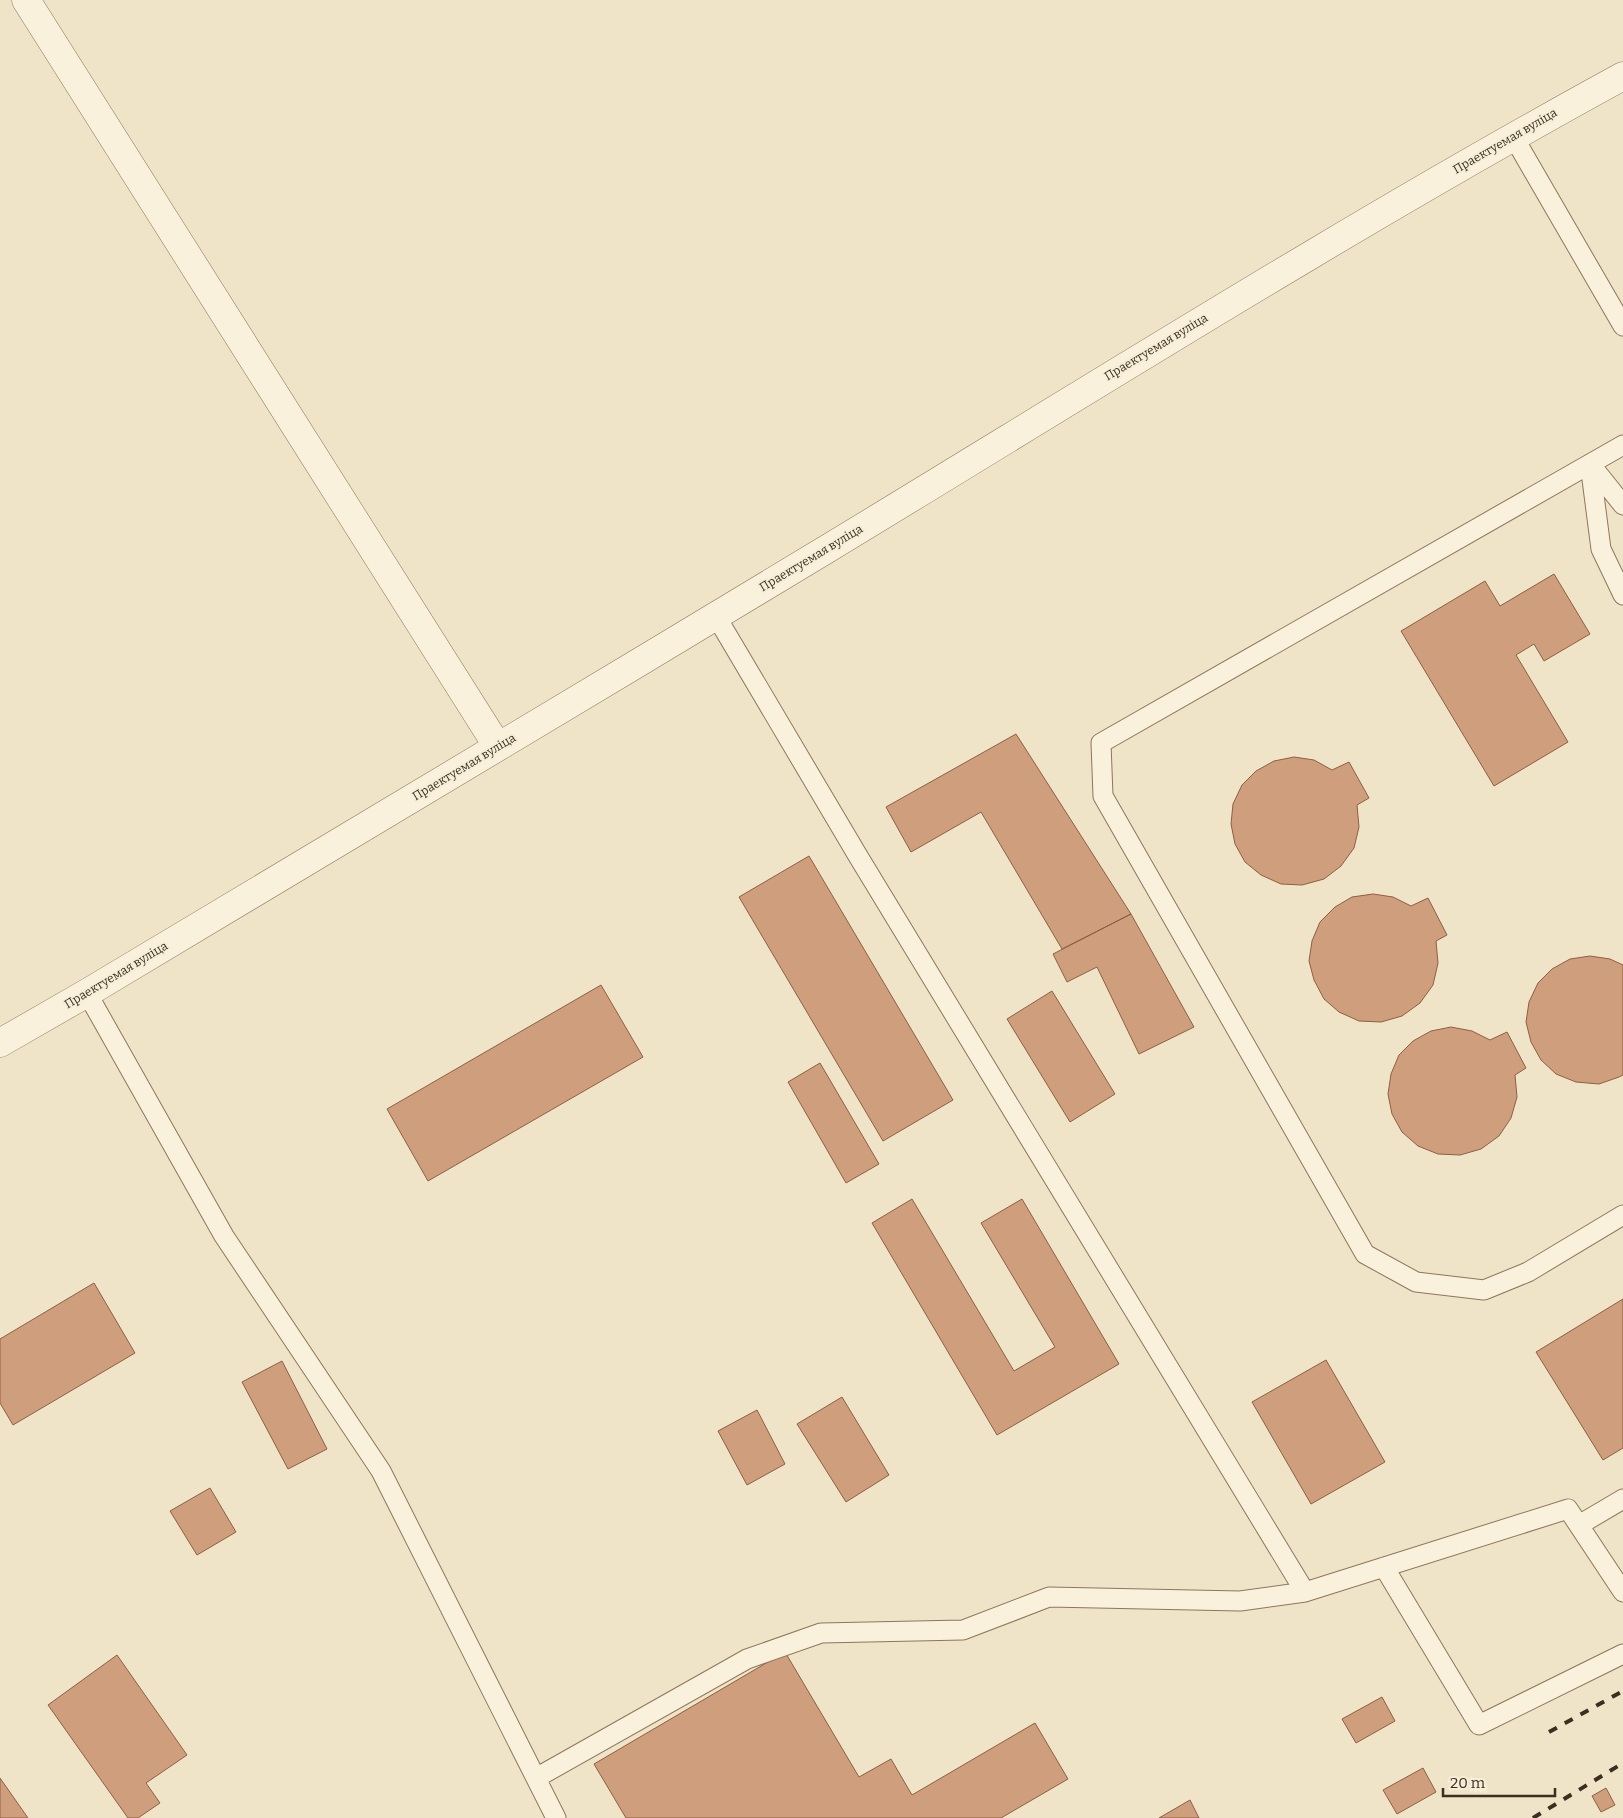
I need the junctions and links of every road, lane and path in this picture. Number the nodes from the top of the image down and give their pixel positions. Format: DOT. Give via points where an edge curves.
graph roads {
  1 [pos="26,0"];
  2 [pos="1623,76"];
  3 [pos="1513,136"];
  4 [pos="1623,326"];
  5 [pos="1623,445"];
  6 [pos="1590,464"];
  7 [pos="1623,505"];
  8 [pos="1623,595"];
  9 [pos="716,616"];
  10 [pos="498,747"];
  11 [pos="87,993"];
  12 [pos="0,1043"];
  13 [pos="1623,1215"];
  14 [pos="1623,1499"];
  15 [pos="1579,1525"];
  16 [pos="1384,1567"];
  17 [pos="1305,1592"];
  18 [pos="1623,1592"];
  19 [pos="1623,1654"];
  20 [pos="536,1778"];
  21 [pos="556,1818"];
  1 -- 10 [label="street"];
  2 -- 3 [label="street, Праектуемая вуліца"];
  3 -- 4 [label="lane"];
  3 -- 9 [label="street, Праектуемая вуліца" via="1166,341"];
  5 -- 6 [label="lane"];
  6 -- 7 [label="lane"];
  6 -- 8 [label="lane" via="1601,549"];
  6 -- 13 [label="lane" via="1101,743 1103,796 1365,1254 1416,1282 1484,1290 1528,1272"];
  9 -- 10 [label="street, Праектуемая вуліца"];
  9 -- 17 [label="lane"];
  10 -- 11 [label="street, Праектуемая вуліца"];
  11 -- 12 [label="street, Праектуемая вуліца"];
  11 -- 20 [label="lane" via="224,1236 381,1471"];
  14 -- 15 [label="lane"];
  15 -- 16 [label="lane" via="1568,1509"];
  15 -- 18 [label="lane"];
  16 -- 17 [label="lane"];
  16 -- 19 [label="lane" via="1480,1725"];
  17 -- 20 [label="lane" via="1240,1601 1049,1597 963,1630 821,1633 747,1659"];
  20 -- 21 [label="lane"];
}
